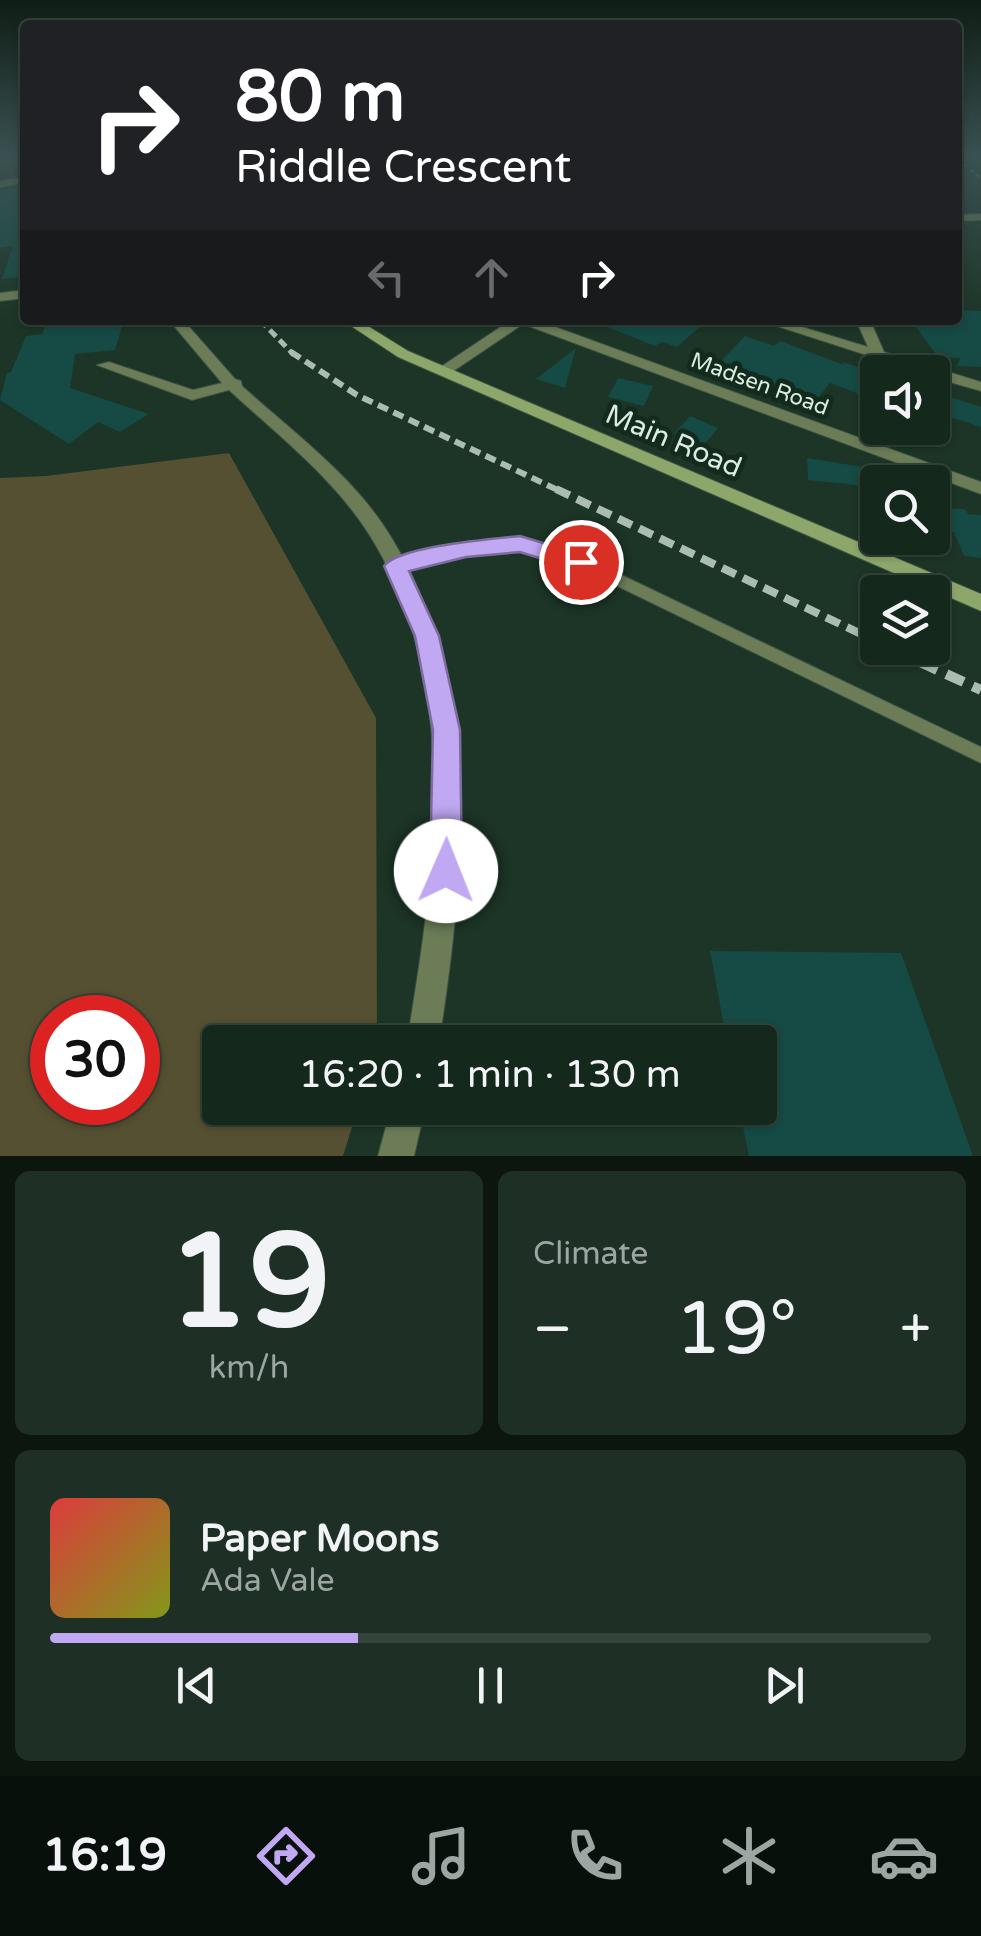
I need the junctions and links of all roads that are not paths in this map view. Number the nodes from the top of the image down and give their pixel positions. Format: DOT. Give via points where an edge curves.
graph roads {
  1 [pos="181,325"];
  2 [pos="356,325"];
  3 [pos="514,325"];
  4 [pos="536,325"];
  5 [pos="781,325"];
  6 [pos="865,325"];
  7 [pos="878,355"];
  8 [pos="104,365"];
  9 [pos="444,371"];
  10 [pos="950,377"];
  11 [pos="236,384"];
  12 [pos="981,387"];
  13 [pos="981,488"];
  14 [pos="396,566"];
  15 [pos="981,603"];
  16 [pos="981,755"];
  17 [pos="426,1025"];
  18 [pos="404,1125"];
  19 [pos="396,1156"];
  1 -- 11 [label="street"];
  2 -- 9 [label="main road, Main Road"];
  3 -- 9 [label="street"];
  4 -- 13 [label="street, Madsen Road"];
  5 -- 7 [label="street"];
  6 -- 7 [label="street"];
  8 -- 11 [label="street" via="192,395"];
  9 -- 15 [label="main road, Main Road"];
  10 -- 12 [label="street"];
  11 -- 14 [label="street" via="338,481"];
  14 -- 16 [label="lane" via="498,544 542,548"];
  14 -- 17 [label="street" via="427,636 446,730 446,871"];
  18 -- 19 [label="street"];
}
